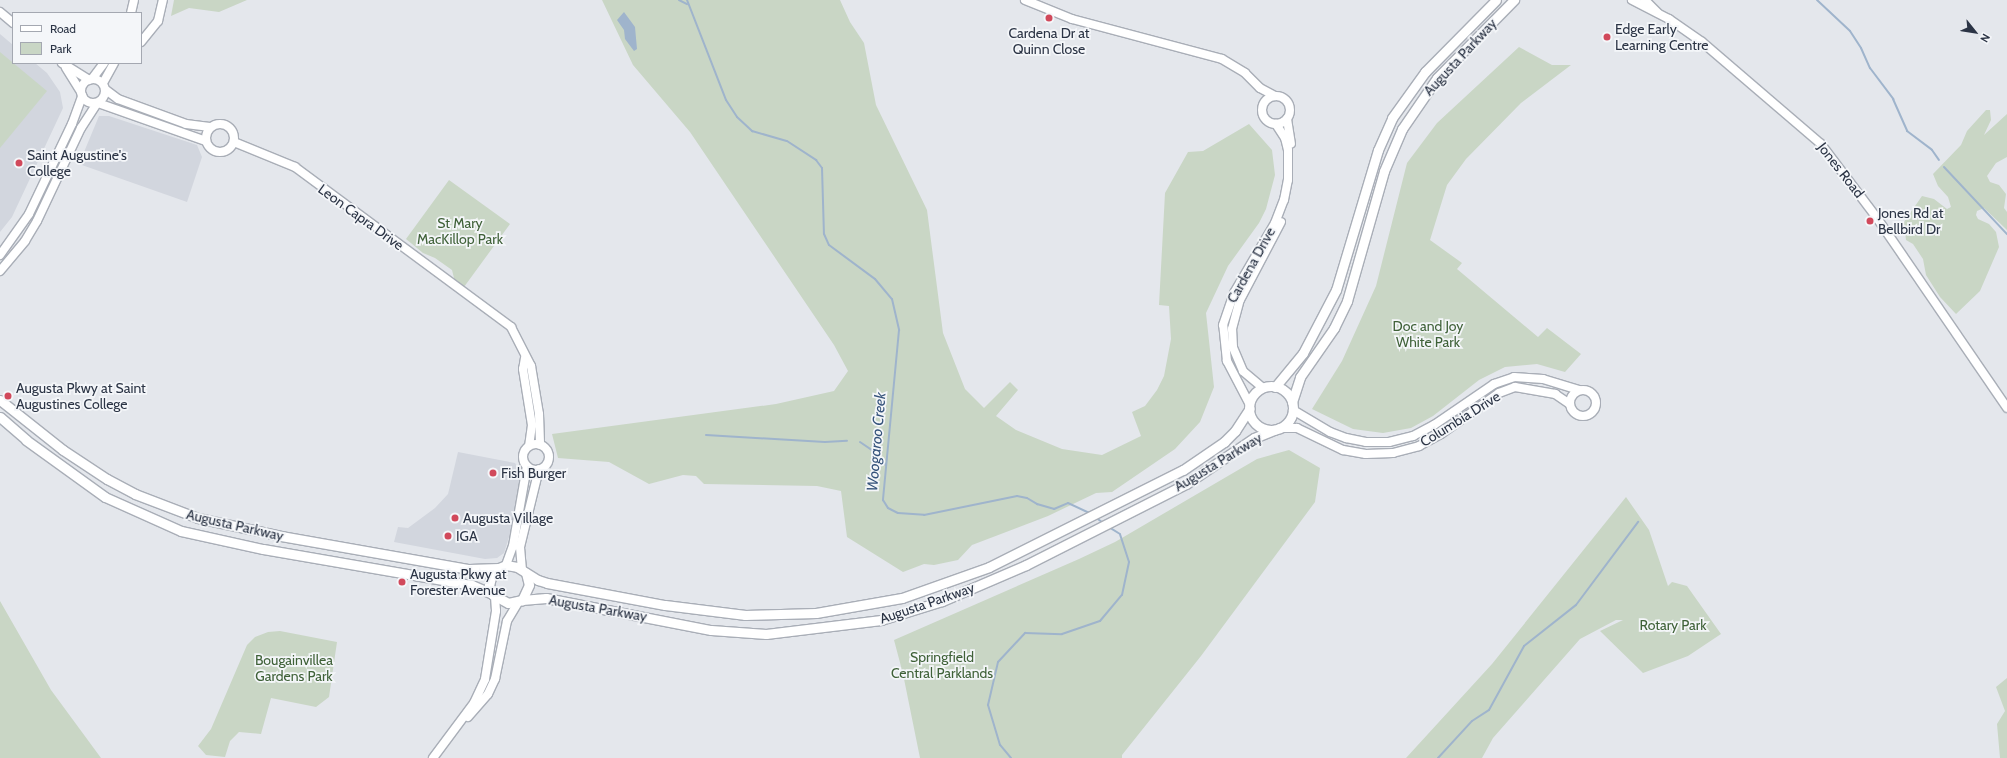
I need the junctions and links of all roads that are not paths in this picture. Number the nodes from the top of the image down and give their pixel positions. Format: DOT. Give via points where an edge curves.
graph roads {
  1 [pos="134,0"];
  2 [pos="163,0"];
  3 [pos="1025,0"];
  4 [pos="1496,0"];
  5 [pos="1514,0"];
  6 [pos="1632,0"];
  7 [pos="1645,0"];
  8 [pos="0,12"];
  9 [pos="131,12"];
  10 [pos="1658,13"];
  11 [pos="12,22"];
  12 [pos="142,41"];
  13 [pos="63,64"];
  14 [pos="103,64"];
  15 [pos="114,64"];
  16 [pos="90,79"];
  17 [pos="104,87"];
  18 [pos="1260,88"];
  19 [pos="82,94"];
  20 [pos="1275,96"];
  21 [pos="1264,102"];
  22 [pos="97,103"];
  23 [pos="1287,119"];
  24 [pos="1276,124"];
  25 [pos="210,127"];
  26 [pos="206,140"];
  27 [pos="234,142"];
  28 [pos="0,255"];
  29 [pos="0,271"];
  30 [pos="525,358"];
  31 [pos="1275,386"];
  32 [pos="1263,388"];
  33 [pos="1579,390"];
  34 [pos="0,400"];
  35 [pos="1570,404"];
  36 [pos="1293,406"];
  37 [pos="1250,407"];
  38 [pos="2007,408"];
  39 [pos="0,417"];
  40 [pos="1277,429"];
  41 [pos="540,445"];
  42 [pos="529,446"];
  43 [pos="527,466"];
  44 [pos="539,469"];
  45 [pos="502,566"];
  46 [pos="524,572"];
  47 [pos="493,595"];
  48 [pos="520,600"];
  49 [pos="455,730"];
  50 [pos="433,758"];
  1 -- 9 [label="street"];
  2 -- 12 [label="street" via="158,21"];
  3 -- 18 [label="street" via="1072,19 1222,59 1245,73"];
  4 -- 31 [label="main road, Augusta Parkway" via="1424,72 1392,118 1376,157 1336,290 1303,354"];
  5 -- 36 [label="main road, Augusta Parkway" via="1437,78 1402,129 1384,172 1347,301 1334,328 1300,377"];
  6 -- 10 [label="street, Jones Road"];
  7 -- 10 [label="street, Jones Road"];
  8 -- 11 [label="street"];
  10 -- 38 [label="street, Jones Road" via="1702,42 1811,134 1830,154"];
  13 -- 16 [label="street"];
  13 -- 19 [label="street"];
  14 -- 16 [label="street"];
  15 -- 17 [label="street"];
  16 -- 17 [label="street"];
  16 -- 19 [label="street" via="83,84"];
  17 -- 22 [label="street" via="104,98"];
  17 -- 25 [label="street" via="118,99 186,124"];
  18 -- 20 [label="street"];
  18 -- 21 [label="street"];
  19 -- 22 [label="street" via="88,102"];
  19 -- 28 [label="street" via="72,124 29,214"];
  20 -- 21 [label="street"];
  20 -- 23 [label="street" via="1283,97 1289,104 1290,112"];
  21 -- 24 [label="street" via="1262,110 1265,118"];
  22 -- 26 [label="street"];
  22 -- 29 [label="street" via="81,128 37,221 25,241"];
  23 -- 24 [label="street"];
  23 -- 32 [label="street, Cardena Drive" via="1293,163 1290,197 1261,263 1240,300 1232,329 1233,347 1243,371"];
  24 -- 37 [label="street, Cardena Drive" via="1285,138 1288,150 1288,180 1284,200 1275,223 1234,293 1223,325 1227,361"];
  25 -- 26 [label="street"];
  25 -- 27 [label="street" via="217,123 225,124 231,128"];
  26 -- 27 [label="street" via="209,147 221,152 231,147"];
  27 -- 30 [label="street, Leon Capra Drive" via="295,167 483,306 516,333"];
  30 -- 41 [label="street, Leon Capra Drive" via="531,366 535,386"];
  30 -- 42 [label="street, Leon Capra Drive" via="523,369 532,425"];
  31 -- 32 [label="main road"];
  31 -- 36 [label="main road" via="1286,392"];
  32 -- 37 [label="main road" via="1252,398"];
  33 -- 35 [label="street" via="1571,397"];
  33 -- 35 [label="street" via="1593,394 1596,402 1594,410 1587,416 1579,415 1572,411"];
  33 -- 36 [label="street, Columbia Drive" via="1543,379 1514,378 1494,384 1434,425 1413,436 1389,442 1366,442 1346,438 1319,426"];
  34 -- 45 [label="main road, Augusta Parkway" via="63,450 107,479 135,494 198,518 275,535 469,569"];
  35 -- 40 [label="street, Columbia Drive" via="1554,394 1515,388 1499,393 1419,446 1393,453 1366,454 1343,450 1297,428"];
  36 -- 40 [label="main road" via="1289,421"];
  37 -- 40 [label="main road" via="1255,422 1260,427"];
  37 -- 46 [label="main road, Augusta Parkway" via="1235,431 1207,455 1125,499 989,567 927,590 865,606 816,613 745,615 704,611 547,583"];
  39 -- 47 [label="main road, Augusta Parkway" via="26,440 105,497 181,531 256,548 472,585"];
  40 -- 48 [label="main road, Augusta Parkway" via="1245,443 1186,484 990,582 942,601 881,620 766,634 711,630 546,598"];
  41 -- 42 [label="street"];
  41 -- 44 [label="street" via="549,457 546,464"];
  42 -- 43 [label="street" via="523,456"];
  43 -- 44 [label="street"];
  43 -- 45 [label="street" via="513,546"];
  44 -- 46 [label="street" via="520,547"];
  45 -- 46 [label="main road"];
  45 -- 47 [label="main road" via="490,581"];
  46 -- 48 [label="main road" via="529,585"];
  47 -- 48 [label="main road" via="508,603"];
  47 -- 49 [label="street" via="496,611 485,679 474,703"];
  48 -- 49 [label="street" via="508,621 499,665 488,694"];
  49 -- 50 [label="street"];
}
